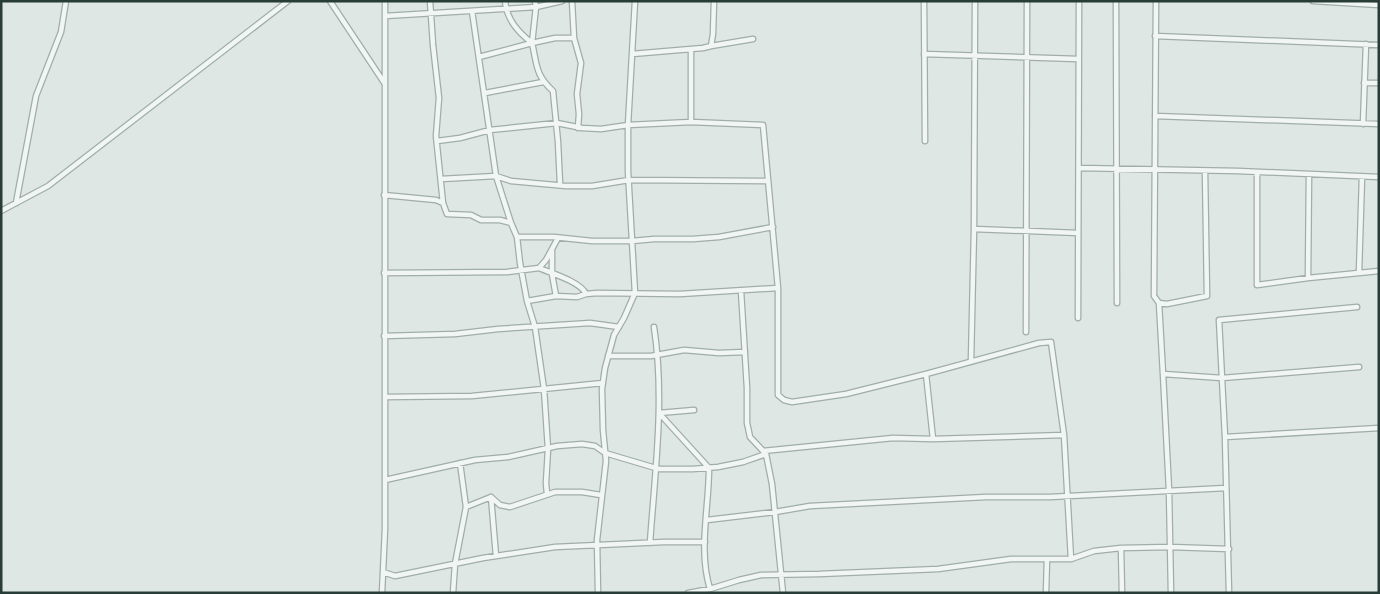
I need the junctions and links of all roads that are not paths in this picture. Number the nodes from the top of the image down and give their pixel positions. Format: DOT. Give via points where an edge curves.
graph roads {
  1 [pos="66,1"];
  2 [pos="288,1"];
  3 [pos="330,1"];
  4 [pos="385,1"];
  5 [pos="430,1"];
  6 [pos="505,1"];
  7 [pos="562,1"];
  8 [pos="572,1"];
  9 [pos="635,1"];
  10 [pos="714,1"];
  11 [pos="924,1"];
  12 [pos="975,1"];
  13 [pos="1027,1"];
  14 [pos="1079,1"];
  15 [pos="1116,1"];
  16 [pos="1156,1"];
  17 [pos="1313,1"];
  18 [pos="536,4"];
  19 [pos="1379,5"];
  20 [pos="506,8"];
  21 [pos="472,11"];
  22 [pos="432,13"];
  23 [pos="384,16"];
  24 [pos="1155,36"];
  25 [pos="574,38"];
  26 [pos="753,39"];
  27 [pos="532,43"];
  28 [pos="1366,44"];
  29 [pos="1379,45"];
  30 [pos="710,46"];
  31 [pos="691,49"];
  32 [pos="632,54"];
  33 [pos="924,54"];
  34 [pos="975,56"];
  35 [pos="479,57"];
  36 [pos="1026,57"];
  37 [pos="1078,59"];
  38 [pos="544,82"];
  39 [pos="1364,83"];
  40 [pos="1379,84"];
  41 [pos="386,85"];
  42 [pos="485,93"];
  43 [pos="1155,116"];
  44 [pos="691,122"];
  45 [pos="556,124"];
  46 [pos="1363,124"];
  47 [pos="1379,124"];
  48 [pos="628,125"];
  49 [pos="578,128"];
  50 [pos="490,130"];
  51 [pos="437,141"];
  52 [pos="924,141"];
  53 [pos="1079,168"];
  54 [pos="1117,168"];
  55 [pos="1154,170"];
  56 [pos="1205,171"];
  57 [pos="1257,172"];
  58 [pos="1309,174"];
  59 [pos="496,176"];
  60 [pos="1362,177"];
  61 [pos="1379,177"];
  62 [pos="441,179"];
  63 [pos="628,180"];
  64 [pos="768,181"];
  65 [pos="560,184"];
  66 [pos="384,195"];
  67 [pos="16,203"];
  68 [pos="443,203"];
  69 [pos="1,211"];
  70 [pos="511,223"];
  71 [pos="773,228"];
  72 [pos="974,229"];
  73 [pos="1027,232"];
  74 [pos="1078,233"];
  75 [pos="517,237"];
  76 [pos="558,238"];
  77 [pos="632,241"];
  78 [pos="552,248"];
  79 [pos="539,268"];
  80 [pos="521,270"];
  81 [pos="1379,271"];
  82 [pos="1359,272"];
  83 [pos="384,273"];
  84 [pos="552,274"];
  85 [pos="1308,278"];
  86 [pos="778,288"];
  87 [pos="741,291"];
  88 [pos="635,293"];
  89 [pos="586,294"];
  90 [pos="556,296"];
  91 [pos="527,301"];
  92 [pos="1117,303"];
  93 [pos="1159,303"];
  94 [pos="1357,307"];
  95 [pos="1078,318"];
  96 [pos="535,327"];
  97 [pos="620,327"];
  98 [pos="654,327"];
  99 [pos="1026,332"];
  100 [pos="384,336"];
  101 [pos="745,352"];
  102 [pos="658,355"];
  103 [pos="608,356"];
  104 [pos="971,361"];
  105 [pos="1359,367"];
  106 [pos="926,374"];
  107 [pos="1163,374"];
  108 [pos="1222,378"];
  109 [pos="603,383"];
  110 [pos="544,389"];
  111 [pos="385,397"];
  112 [pos="694,410"];
  113 [pos="659,413"];
  114 [pos="1379,428"];
  115 [pos="1064,435"];
  116 [pos="1226,437"];
  117 [pos="933,439"];
  118 [pos="548,449"];
  119 [pos="764,452"];
  120 [pos="605,453"];
  121 [pos="460,462"];
  122 [pos="655,468"];
  123 [pos="709,468"];
  124 [pos="385,480"];
  125 [pos="1226,488"];
  126 [pos="1169,490"];
  127 [pos="547,494"];
  128 [pos="601,495"];
  129 [pos="1068,495"];
  130 [pos="491,498"];
  131 [pos="466,507"];
  132 [pos="775,512"];
  133 [pos="707,520"];
  134 [pos="705,542"];
  135 [pos="650,543"];
  136 [pos="597,546"];
  137 [pos="1170,547"];
  138 [pos="1121,548"];
  139 [pos="1228,549"];
  140 [pos="496,556"];
  141 [pos="1047,558"];
  142 [pos="1070,559"];
  143 [pos="455,564"];
  144 [pos="383,572"];
  145 [pos="780,574"];
  146 [pos="710,590"];
  147 [pos="382,593"];
  148 [pos="453,593"];
  149 [pos="598,593"];
  150 [pos="688,593"];
  151 [pos="783,593"];
  152 [pos="1046,593"];
  153 [pos="1122,593"];
  154 [pos="1171,593"];
  155 [pos="1230,593"];
  1 -- 67 [label="street" via="61,32 36,96"];
  2 -- 67 [label="street" via="48,186"];
  3 -- 41 [label="street"];
  4 -- 23 [label="street"];
  5 -- 22 [label="street"];
  6 -- 20 [label="street"];
  7 -- 18 [label="street"];
  8 -- 25 [label="street"];
  9 -- 32 [label="street"];
  10 -- 30 [label="street"];
  11 -- 33 [label="street"];
  12 -- 34 [label="street"];
  13 -- 36 [label="street"];
  14 -- 37 [label="street"];
  15 -- 54 [label="street"];
  16 -- 24 [label="street"];
  17 -- 19 [label="street"];
  18 -- 20 [label="street"];
  18 -- 27 [label="street"];
  20 -- 21 [label="street"];
  20 -- 27 [label="street" via="518,32"];
  21 -- 22 [label="street"];
  21 -- 35 [label="street"];
  22 -- 23 [label="street"];
  22 -- 51 [label="street" via="439,98"];
  23 -- 41 [label="street"];
  24 -- 28 [label="street"];
  24 -- 43 [label="street"];
  25 -- 27 [label="street"];
  25 -- 49 [label="street" via="581,63"];
  26 -- 30 [label="street"];
  27 -- 35 [label="street"];
  27 -- 38 [label="street" via="537,70"];
  28 -- 29 [label="street"];
  28 -- 39 [label="street"];
  30 -- 31 [label="street"];
  31 -- 32 [label="street"];
  31 -- 44 [label="street"];
  32 -- 48 [label="street"];
  33 -- 34 [label="street"];
  33 -- 52 [label="street"];
  34 -- 36 [label="street"];
  34 -- 72 [label="street"];
  35 -- 42 [label="street"];
  36 -- 37 [label="street"];
  36 -- 73 [label="street"];
  37 -- 53 [label="street"];
  38 -- 42 [label="street"];
  38 -- 45 [label="street" via="554,94"];
  39 -- 40 [label="street"];
  39 -- 46 [label="street"];
  41 -- 66 [label="street"];
  42 -- 50 [label="street"];
  43 -- 46 [label="street"];
  43 -- 55 [label="street"];
  44 -- 48 [label="street"];
  44 -- 64 [label="street" via="763,125"];
  45 -- 49 [label="street"];
  45 -- 50 [label="street"];
  45 -- 65 [label="street"];
  46 -- 47 [label="street"];
  48 -- 49 [label="street"];
  48 -- 63 [label="street"];
  50 -- 51 [label="street"];
  50 -- 59 [label="street"];
  51 -- 62 [label="street"];
  53 -- 54 [label="street"];
  53 -- 74 [label="street"];
  54 -- 55 [label="street"];
  54 -- 92 [label="street"];
  55 -- 56 [label="street"];
  55 -- 93 [label="street" via="1154,296"];
  56 -- 57 [label="street"];
  56 -- 93 [label="street" via="1206,296"];
  57 -- 58 [label="street"];
  57 -- 85 [label="street" via="1257,285"];
  58 -- 60 [label="street"];
  58 -- 85 [label="street"];
  59 -- 62 [label="street"];
  59 -- 65 [label="street" via="511,181"];
  59 -- 70 [label="street"];
  60 -- 61 [label="street"];
  60 -- 82 [label="street"];
  62 -- 68 [label="street"];
  63 -- 64 [label="street"];
  63 -- 65 [label="street" via="592,186"];
  63 -- 77 [label="street"];
  64 -- 71 [label="street"];
  66 -- 68 [label="street"];
  66 -- 83 [label="street"];
  67 -- 69 [label="street"];
  68 -- 70 [label="street" via="447,214"];
  70 -- 75 [label="street"];
  71 -- 77 [label="street" via="719,237"];
  71 -- 86 [label="street"];
  72 -- 73 [label="street"];
  72 -- 104 [label="street"];
  73 -- 74 [label="street"];
  73 -- 99 [label="street"];
  74 -- 95 [label="street"];
  75 -- 76 [label="street"];
  75 -- 80 [label="street"];
  76 -- 77 [label="street"];
  76 -- 78 [label="street"];
  77 -- 88 [label="street"];
  78 -- 79 [label="street"];
  78 -- 84 [label="street"];
  79 -- 80 [label="street"];
  79 -- 84 [label="street"];
  80 -- 83 [label="street"];
  80 -- 91 [label="street"];
  81 -- 82 [label="street"];
  82 -- 85 [label="street"];
  83 -- 100 [label="street"];
  84 -- 89 [label="street" via="576,284"];
  84 -- 90 [label="street"];
  86 -- 87 [label="street"];
  86 -- 106 [label="street" via="778,395 784,400 792,402 846,394"];
  87 -- 88 [label="street"];
  87 -- 101 [label="street"];
  88 -- 89 [label="street"];
  88 -- 97 [label="street"];
  89 -- 90 [label="street"];
  90 -- 91 [label="street"];
  91 -- 96 [label="street"];
  93 -- 107 [label="street"];
  94 -- 108 [label="street" via="1219,320"];
  96 -- 97 [label="street" via="590,324"];
  96 -- 100 [label="street"];
  96 -- 110 [label="street"];
  97 -- 103 [label="street"];
  98 -- 102 [label="street"];
  100 -- 111 [label="street"];
  101 -- 102 [label="street" via="684,350"];
  101 -- 119 [label="street" via="747,423 750,437"];
  102 -- 103 [label="street"];
  102 -- 113 [label="street"];
  103 -- 109 [label="street"];
  104 -- 106 [label="street"];
  104 -- 115 [label="street" via="1051,342"];
  105 -- 108 [label="street"];
  106 -- 117 [label="street"];
  107 -- 108 [label="street"];
  107 -- 126 [label="street"];
  108 -- 116 [label="street"];
  109 -- 110 [label="street"];
  109 -- 120 [label="street"];
  110 -- 111 [label="street" via="472,396"];
  110 -- 118 [label="street"];
  111 -- 124 [label="street"];
  112 -- 113 [label="street"];
  113 -- 122 [label="street"];
  113 -- 123 [label="street"];
  114 -- 116 [label="street"];
  115 -- 117 [label="street"];
  115 -- 129 [label="street"];
  116 -- 125 [label="street"];
  117 -- 119 [label="street" via="893,438"];
  118 -- 120 [label="street" via="582,444 595,446"];
  118 -- 121 [label="street"];
  118 -- 127 [label="street"];
  119 -- 123 [label="street" via="743,462"];
  119 -- 132 [label="street"];
  120 -- 122 [label="street"];
  120 -- 128 [label="street"];
  121 -- 124 [label="street"];
  121 -- 131 [label="street"];
  122 -- 123 [label="street"];
  122 -- 135 [label="street"];
  123 -- 133 [label="street"];
  124 -- 144 [label="street"];
  125 -- 126 [label="street"];
  125 -- 139 [label="street"];
  126 -- 129 [label="street"];
  126 -- 137 [label="street"];
  127 -- 128 [label="street" via="582,492"];
  127 -- 130 [label="street" via="510,507"];
  128 -- 136 [label="street"];
  129 -- 132 [label="street" via="810,506"];
  129 -- 142 [label="street"];
  130 -- 131 [label="street"];
  130 -- 140 [label="street"];
  131 -- 143 [label="street"];
  132 -- 133 [label="street"];
  132 -- 145 [label="street"];
  133 -- 134 [label="street"];
  134 -- 135 [label="street"];
  134 -- 146 [label="street" via="706,579"];
  135 -- 136 [label="street"];
  136 -- 140 [label="street"];
  136 -- 149 [label="street"];
  137 -- 138 [label="street"];
  137 -- 139 [label="street"];
  137 -- 154 [label="street"];
  138 -- 142 [label="street" via="1094,551"];
  138 -- 153 [label="street"];
  139 -- 155 [label="street"];
  140 -- 143 [label="street"];
  141 -- 142 [label="street"];
  141 -- 145 [label="street" via="1010,559 938,569"];
  141 -- 152 [label="street"];
  143 -- 144 [label="street" via="395,576"];
  143 -- 148 [label="street"];
  144 -- 147 [label="street"];
  145 -- 146 [label="street" via="739,580"];
  145 -- 151 [label="street"];
  146 -- 150 [label="street"];
}
